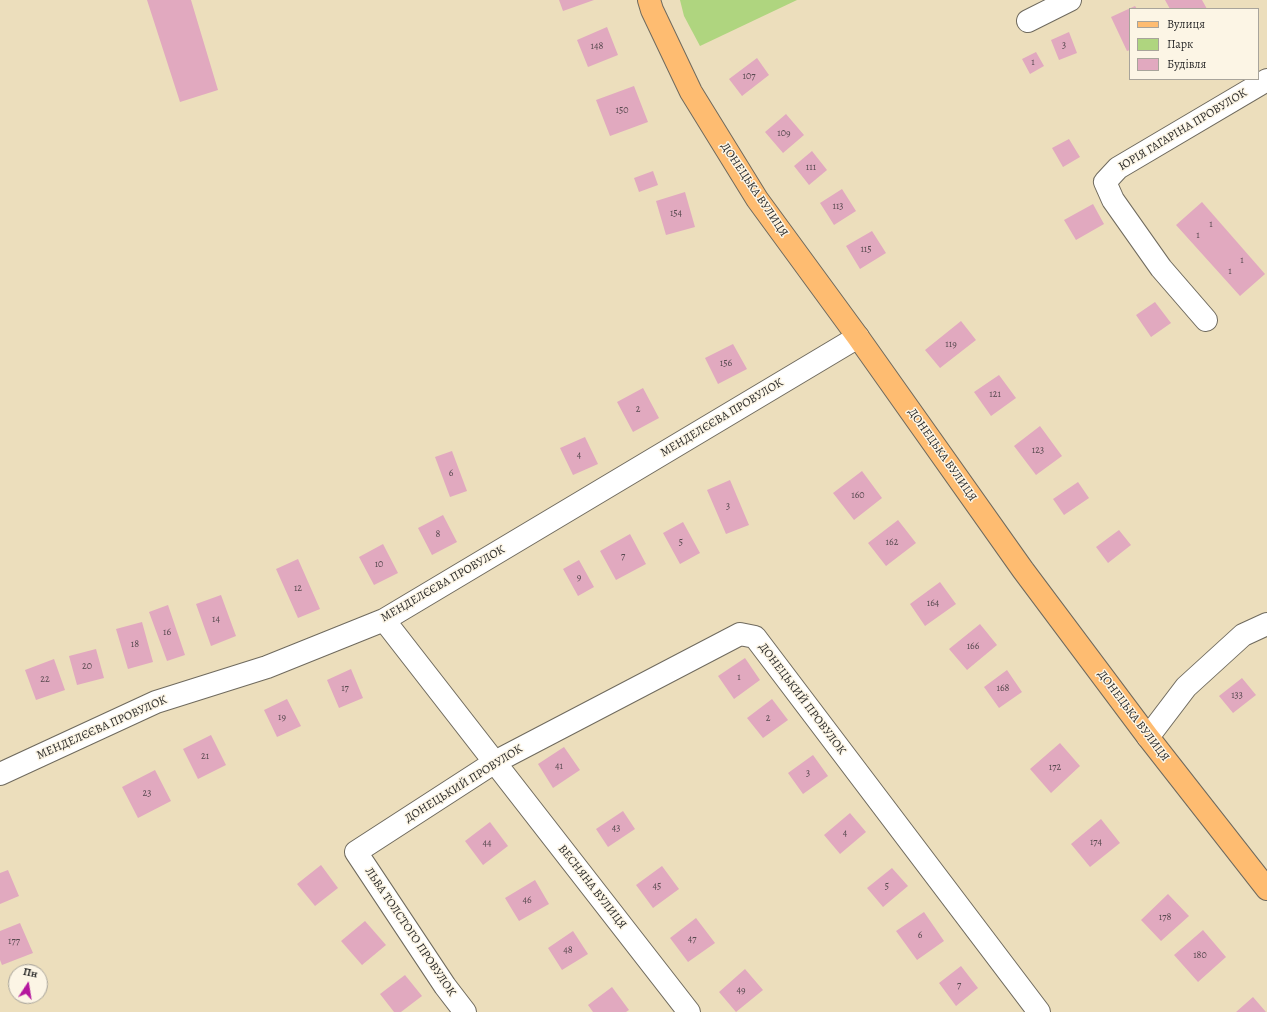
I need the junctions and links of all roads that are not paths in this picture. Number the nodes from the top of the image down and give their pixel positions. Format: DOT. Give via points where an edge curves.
graph roads {
  1 [pos="649,0"];
  2 [pos="1070,0"];
  3 [pos="1028,21"];
  4 [pos="1267,80"];
  5 [pos="1206,320"];
  6 [pos="858,337"];
  7 [pos="384,620"];
  8 [pos="1267,624"];
  9 [pos="1148,737"];
  10 [pos="495,762"];
  11 [pos="0,774"];
  12 [pos="356,852"];
  13 [pos="1267,888"];
  14 [pos="465,1012"];
  15 [pos="689,1012"];
  16 [pos="1039,1012"];
  1 -- 6 [label="main road, ДОНЕЦЬКА ВУЛИЦЯ" via="691,92 757,199"];
  2 -- 3 [label="street"];
  4 -- 5 [label="street, ЮРІЯ ГАГАРІНА ПРОВУЛОК" via="1118,168 1105,182 1113,200 1161,268"];
  6 -- 7 [label="street, МЕНДЕЛЄЄВА ПРОВУЛОК"];
  6 -- 9 [label="main road, ДОНЕЦЬКА ВУЛИЦЯ" via="1023,570"];
  7 -- 10 [label="street, ВЕСНЯНА ВУЛИЦЯ"];
  7 -- 11 [label="street, МЕНДЕЛЄЄВА ПРОВУЛОК" via="267,667 156,702"];
  8 -- 9 [label="street" via="1243,635 1186,687"];
  9 -- 13 [label="main road, ДОНЕЦЬКА ВУЛИЦЯ"];
  10 -- 12 [label="street, ДОНЕЦЬКИЙ ПРОВУЛОК"];
  10 -- 15 [label="street, ВЕСНЯНА ВУЛИЦЯ"];
  10 -- 16 [label="street, ДОНЕЦЬКИЙ ПРОВУЛОК" via="740,634 755,637"];
  12 -- 14 [label="street, ЛЬВА ТОЛСТОГО ПРОВУЛОК"];
}
